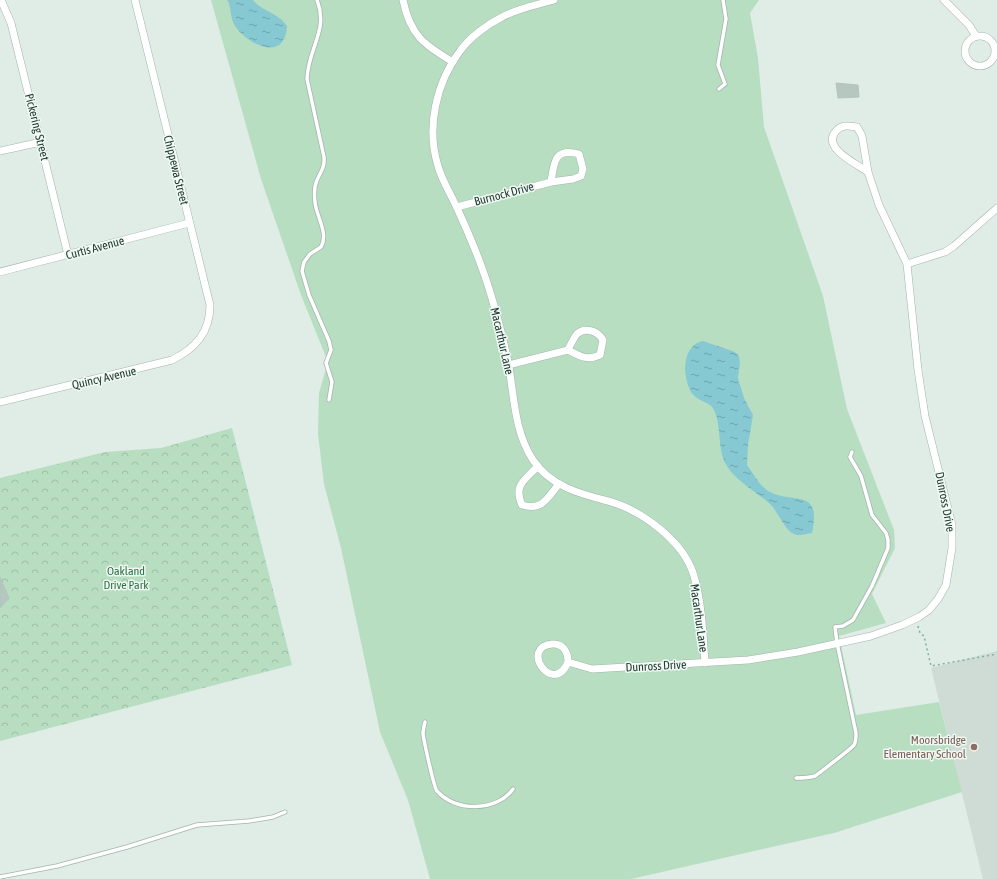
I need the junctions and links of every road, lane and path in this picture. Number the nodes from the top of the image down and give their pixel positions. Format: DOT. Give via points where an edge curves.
graph roads {
  1 [pos="0,0"];
  2 [pos="135,0"];
  3 [pos="317,0"];
  4 [pos="403,0"];
  5 [pos="554,0"];
  6 [pos="723,0"];
  7 [pos="944,0"];
  8 [pos="976,36"];
  9 [pos="454,62"];
  10 [pos="719,89"];
  11 [pos="41,142"];
  12 [pos="0,151"];
  13 [pos="868,172"];
  14 [pos="551,182"];
  15 [pos="457,207"];
  16 [pos="997,208"];
  17 [pos="189,223"];
  18 [pos="68,255"];
  19 [pos="907,264"];
  20 [pos="0,272"];
  21 [pos="200,339"];
  22 [pos="568,350"];
  23 [pos="508,365"];
  24 [pos="329,400"];
  25 [pos="0,402"];
  26 [pos="852,452"];
  27 [pos="538,466"];
  28 [pos="559,484"];
  29 [pos="916,618"];
  30 [pos="837,643"];
  31 [pos="997,654"];
  32 [pos="568,662"];
  33 [pos="705,663"];
  34 [pos="425,722"];
  35 [pos="796,778"];
  36 [pos="513,789"];
  37 [pos="285,812"];
  38 [pos="0,877"];
  1 -- 11 [label="street, Pickering Street" via="11,23"];
  2 -- 17 [label="street, Chippewa Street"];
  3 -- 24 [label="lane" via="322,19 307,79 324,157 324,166 314,191 323,237 321,248 310,254 304,262 302,271 331,350 326,363 332,389"];
  4 -- 9 [label="street" via="406,15 423,43"];
  5 -- 9 [label="street, Macarthur Lane" via="501,17 460,50"];
  6 -- 10 [label="lane" via="726,19 718,65 725,84"];
  7 -- 8 [label="street" via="969,25"];
  8 -- 8 [label="street" via="990,40 995,48 990,62 981,66 971,64 964,51 968,41"];
  9 -- 15 [label="street, Macarthur Lane" via="441,87 434,108 433,121 437,164 442,180"];
  11 -- 12 [label="street"];
  11 -- 18 [label="street, Pickering Street"];
  13 -- 13 [label="street, Dunross Drive" via="837,152 833,135 838,128 848,125 857,127 862,136"];
  13 -- 19 [label="street, Dunross Drive" via="879,205"];
  14 -- 14 [label="street, Burnock Drive" via="573,180 581,176 583,169 579,154 566,152 558,156 554,161"];
  14 -- 15 [label="street, Burnock Drive"];
  15 -- 23 [label="street, Macarthur Lane" via="493,300"];
  16 -- 19 [label="street" via="954,246 932,257"];
  17 -- 18 [label="street, Curtis Avenue"];
  17 -- 21 [label="street, Chippewa Street" via="210,305 210,316"];
  18 -- 20 [label="street, Curtis Avenue"];
  19 -- 29 [label="street, Dunross Drive" via="918,370 926,416 952,525 952,548 946,585 929,610"];
  21 -- 25 [label="street, Quincy Avenue" via="184,354 156,365"];
  22 -- 22 [label="street" via="584,359 592,359 600,355 603,340 600,334 594,331 584,331 577,334"];
  22 -- 23 [label="street"];
  23 -- 27 [label="street, Macarthur Lane" via="521,436 532,460"];
  26 -- 30 [label="lane" via="850,457 861,476 872,515 886,533 888,548 872,586 853,620 835,627"];
  27 -- 28 [label="street, Macarthur Lane"];
  27 -- 28 [label="street" via="519,486 518,495 522,505 532,508 542,504"];
  28 -- 33 [label="street, Macarthur Lane" via="585,496 638,513 670,539 693,574 700,607"];
  29 -- 30 [label="street, Dunross Drive" via="871,636"];
  29 -- 31 [label="path" via="920,632 924,636 931,666"];
  30 -- 33 [label="street, Dunross Drive" via="755,658"];
  30 -- 35 [label="lane" via="856,741 849,750 820,773 806,778"];
  32 -- 32 [label="street" via="562,670 552,674 543,670 538,661 539,652 546,645 555,644 566,652"];
  32 -- 33 [label="street, Dunross Drive" via="592,669"];
  34 -- 36 [label="lane" via="423,733 434,785 442,796 461,806 474,807 499,800 509,795"];
  37 -- 38 [label="lane" via="274,817 249,821 197,825 126,848 57,866"];
}
